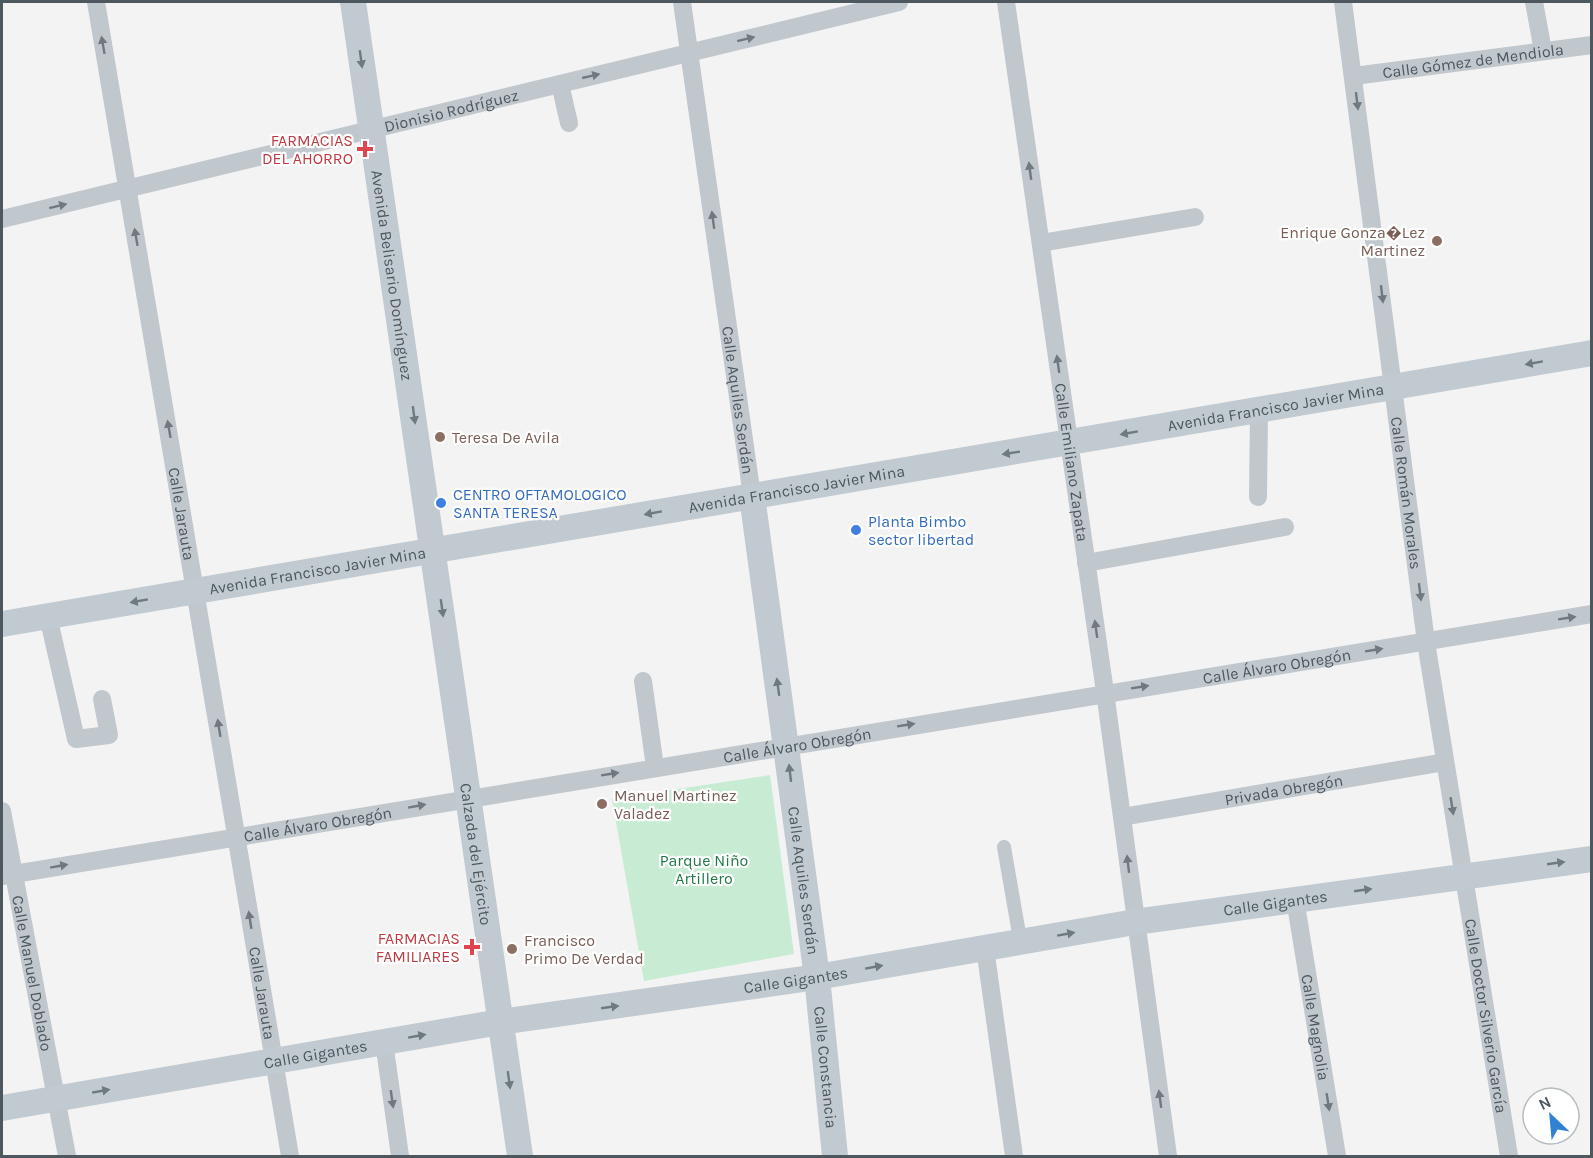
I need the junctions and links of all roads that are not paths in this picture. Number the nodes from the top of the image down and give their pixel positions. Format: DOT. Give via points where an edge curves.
graph roads {
  1 [pos="96,2"];
  2 [pos="353,2"];
  3 [pos="682,2"];
  4 [pos="899,2"];
  5 [pos="1006,2"];
  6 [pos="1343,2"];
  7 [pos="1534,2"];
  8 [pos="1592,45"];
  9 [pos="1543,51"];
  10 [pos="690,53"];
  11 [pos="1354,76"];
  12 [pos="560,84"];
  13 [pos="569,123"];
  14 [pos="371,129"];
  15 [pos="128,189"];
  16 [pos="1195,217"];
  17 [pos="2,219"];
  18 [pos="1041,243"];
  19 [pos="1592,353"];
  20 [pos="1394,388"];
  21 [pos="1259,411"];
  22 [pos="1069,443"];
  23 [pos="752,496"];
  24 [pos="1258,497"];
  25 [pos="1285,527"];
  26 [pos="434,550"];
  27 [pos="1086,563"];
  28 [pos="196,591"];
  29 [pos="1592,614"];
  30 [pos="48,616"];
  31 [pos="2,624"];
  32 [pos="1426,642"];
  33 [pos="643,681"];
  34 [pos="1105,692"];
  35 [pos="102,699"];
  36 [pos="786,745"];
  37 [pos="1445,762"];
  38 [pos="655,767"];
  39 [pos="468,798"];
  40 [pos="2,812"];
  41 [pos="1122,817"];
  42 [pos="237,837"];
  43 [pos="1004,847"];
  44 [pos="1592,859"];
  45 [pos="7,875"];
  46 [pos="1464,877"];
  47 [pos="1295,899"];
  48 [pos="1136,922"];
  49 [pos="1022,946"];
  50 [pos="985,948"];
  51 [pos="817,977"];
  52 [pos="500,1022"];
  53 [pos="384,1042"];
  54 [pos="273,1061"];
  55 [pos="56,1098"];
  56 [pos="2,1108"];
  57 [pos="67,1156"];
  58 [pos="290,1156"];
  59 [pos="400,1156"];
  60 [pos="520,1156"];
  61 [pos="835,1156"];
  62 [pos="1014,1156"];
  63 [pos="1167,1156"];
  64 [pos="1337,1156"];
  65 [pos="1509,1156"];
  15 -- 1 [label="street, Calle Jarauta, one-way"];
  2 -- 14 [label="main road, Avenida Belisario Domínguez, one-way"];
  3 -- 10 [label="street, Calle Aquiles Serdán"];
  10 -- 4 [label="street, Dionisio Rodríguez, one-way"];
  18 -- 5 [label="street, Calle Emiliano Zapata, one-way"];
  6 -- 11 [label="street, Calle Román Morales"];
  7 -- 9 [label="street"];
  8 -- 9 [label="street, Calle Gómez de Mendiola"];
  9 -- 11 [label="street, Calle Gómez de Mendiola"];
  12 -- 10 [label="street, Dionisio Rodríguez, one-way"];
  23 -- 10 [label="street, Calle Aquiles Serdán, one-way"];
  11 -- 20 [label="street, Calle Román Morales, one-way"];
  12 -- 13 [label="street"];
  12 -- 14 [label="street, Dionisio Rodríguez"];
  14 -- 15 [label="street, Dionisio Rodríguez"];
  14 -- 26 [label="main road, Avenida Belisario Domínguez, one-way"];
  17 -- 15 [label="street, Dionisio Rodríguez, one-way"];
  28 -- 15 [label="street, Calle Jarauta, one-way"];
  16 -- 18 [label="street"];
  22 -- 18 [label="street, Calle Emiliano Zapata, one-way"];
  19 -- 20 [label="main road, Avenida Francisco Javier Mina, one-way"];
  20 -- 21 [label="main road, Avenida Francisco Javier Mina"];
  20 -- 32 [label="street, Calle Román Morales, one-way"];
  21 -- 22 [label="main road, Avenida Francisco Javier Mina, one-way"];
  21 -- 24 [label="street"];
  22 -- 23 [label="main road, Avenida Francisco Javier Mina, one-way"];
  22 -- 27 [label="street, Calle Emiliano Zapata"];
  23 -- 26 [label="main road, Avenida Francisco Javier Mina, one-way"];
  36 -- 23 [label="main road, Calle Aquiles Serdán, one-way"];
  25 -- 27 [label="street"];
  26 -- 28 [label="main road, Avenida Francisco Javier Mina"];
  26 -- 39 [label="main road, Calzada del Ejército, one-way"];
  34 -- 27 [label="street, Calle Emiliano Zapata, one-way"];
  28 -- 30 [label="main road, Avenida Francisco Javier Mina, one-way"];
  42 -- 28 [label="street, Calle Jarauta, one-way"];
  32 -- 29 [label="street, Calle Álvaro Obregón, one-way"];
  30 -- 31 [label="main road, Avenida Francisco Javier Mina"];
  30 -- 35 [label="street" via="76,739 109,735"];
  34 -- 32 [label="street, Calle Álvaro Obregón, one-way"];
  32 -- 37 [label="street, Calle Román Morales"];
  33 -- 38 [label="street"];
  36 -- 34 [label="street, Calle Álvaro Obregón, one-way"];
  34 -- 41 [label="street, Calle Emiliano Zapata"];
  36 -- 38 [label="street, Calle Álvaro Obregón"];
  51 -- 36 [label="main road, Calle Aquiles Serdán, one-way"];
  37 -- 41 [label="street, Privada Obregón"];
  37 -- 46 [label="street, Calle Román Morales, one-way"];
  39 -- 38 [label="street, Calle Álvaro Obregón, one-way"];
  42 -- 39 [label="street, Calle Álvaro Obregón, one-way"];
  39 -- 52 [label="main road, Calzada del Ejército"];
  40 -- 45 [label="street, Calle Manuel Doblado"];
  48 -- 41 [label="street, Calle Emiliano Zapata, one-way"];
  45 -- 42 [label="street, Calle Álvaro Obregón, one-way"];
  54 -- 42 [label="street, Calle Jarauta, one-way"];
  43 -- 49 [label="street"];
  46 -- 44 [label="main road, Calle Gigantes, one-way"];
  45 -- 55 [label="street, Calle Manuel Doblado"];
  47 -- 46 [label="main road, Calle Gigantes, one-way"];
  46 -- 65 [label="street, Calle Doctor Silverio García"];
  47 -- 48 [label="main road, Calle Gigantes"];
  47 -- 64 [label="street, Calle Magnolia, one-way"];
  49 -- 48 [label="main road, Calle Gigantes, one-way"];
  63 -- 48 [label="street, Calle Emiliano Zapata, one-way"];
  49 -- 50 [label="main road, Calle Gigantes"];
  51 -- 50 [label="main road, Calle Gigantes, one-way"];
  50 -- 62 [label="street"];
  52 -- 51 [label="main road, Calle Gigantes, one-way"];
  51 -- 61 [label="main road, Calle Constancia"];
  53 -- 52 [label="main road, Calle Gigantes, one-way"];
  52 -- 60 [label="main road, Calzada del Ejército, one-way"];
  53 -- 54 [label="main road, Calle Gigantes"];
  53 -- 59 [label="street, one-way"];
  55 -- 54 [label="main road, Calle Gigantes, one-way"];
  54 -- 58 [label="street, Calle Jarauta"];
  55 -- 56 [label="main road, Calle Gigantes"];
  55 -- 57 [label="street, Calle Manuel Doblado"];
}
